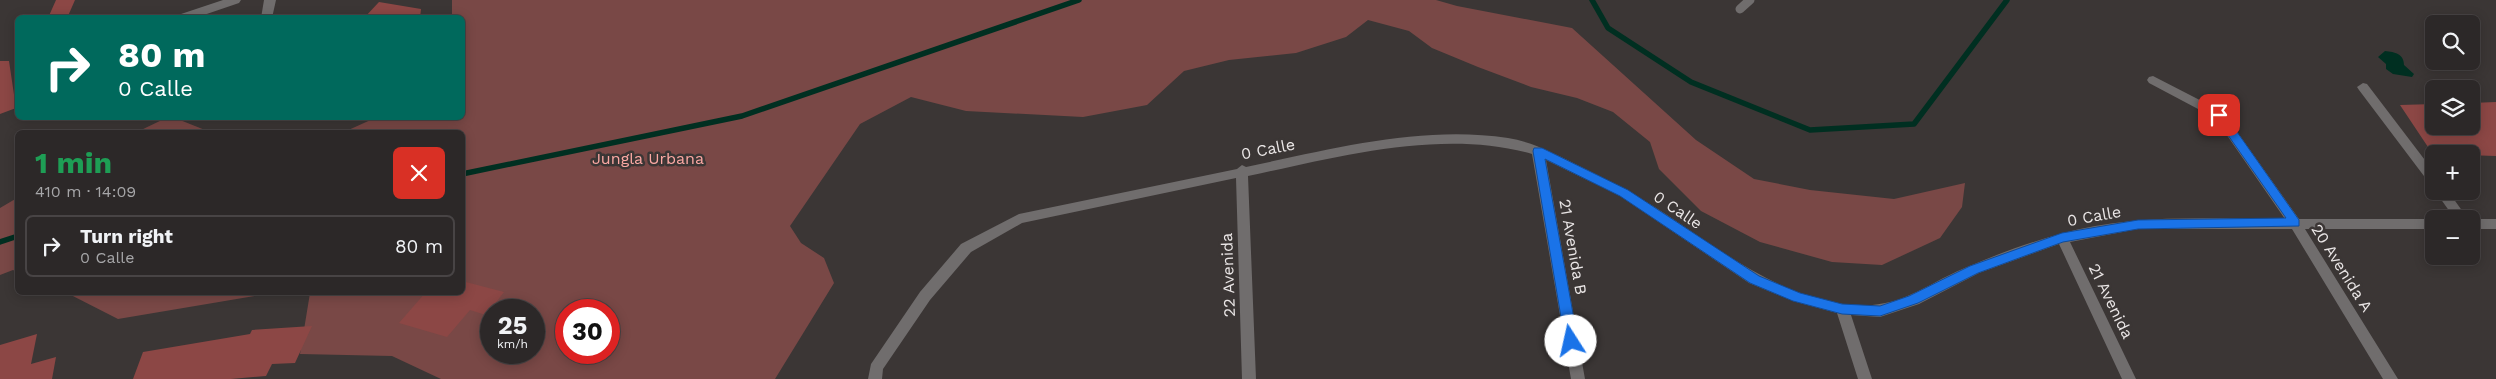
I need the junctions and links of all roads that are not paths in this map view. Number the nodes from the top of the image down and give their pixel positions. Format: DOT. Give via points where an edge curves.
graph roads {
  1 [pos="235,0"];
  2 [pos="270,0"];
  3 [pos="1750,0"];
  4 [pos="1740,9"];
  5 [pos="191,15"];
  6 [pos="267,15"];
  7 [pos="2153,80"];
  8 [pos="2363,87"];
  9 [pos="1538,151"];
  10 [pos="2425,169"];
  11 [pos="1242,170"];
  12 [pos="2295,223"];
  13 [pos="2425,224"];
  14 [pos="2480,224"];
  15 [pos="2496,224"];
  16 [pos="2062,238"];
  17 [pos="1842,309"];
  18 [pos="875,379"];
  19 [pos="1248,379"];
  20 [pos="1578,379"];
  21 [pos="1864,379"];
  22 [pos="2129,379"];
  23 [pos="2391,379"];
  1 -- 5 [label="street"];
  2 -- 6 [label="street"];
  3 -- 4 [label="lane"];
  7 -- 12 [label="street, 20 Avenida A" via="2219,115"];
  8 -- 10 [label="street"];
  9 -- 11 [label="street, 0 Calle" via="1510,143 1463,139 1419,141 1372,145"];
  9 -- 17 [label="street, 0 Calle" via="1624,193 1754,279 1798,297"];
  9 -- 20 [label="street, 21 Avenida B"];
  11 -- 18 [label="street, 0 Calle" via="1019,219 966,248 925,296 876,368"];
  11 -- 19 [label="street, 22 Avenida"];
  12 -- 13 [label="street, 0 Calle"];
  12 -- 16 [label="street, 0 Calle" via="2138,224"];
  12 -- 23 [label="street, 20 Avenida A"];
  14 -- 15 [label="street"];
  16 -- 17 [label="street, 0 Calle" via="1974,269 1914,300 1880,311"];
  16 -- 22 [label="street, 21 Avenida"];
  17 -- 21 [label="street"];
}
